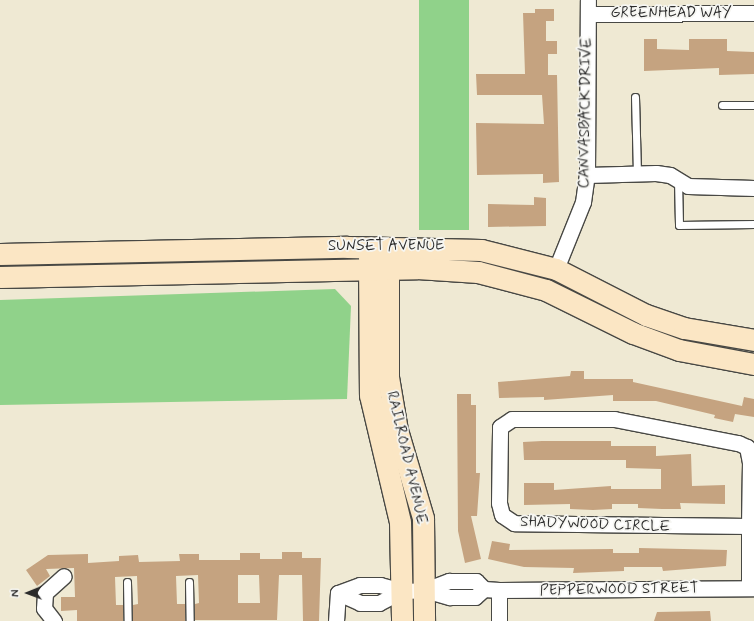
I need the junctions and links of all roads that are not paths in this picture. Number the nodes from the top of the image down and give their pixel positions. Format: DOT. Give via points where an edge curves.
graph roads {
  1 [pos="588,7"];
  2 [pos="727,7"];
  3 [pos="754,14"];
  4 [pos="636,97"];
  5 [pos="722,104"];
  6 [pos="754,105"];
  7 [pos="637,173"];
  8 [pos="587,176"];
  9 [pos="678,180"];
  10 [pos="754,188"];
  11 [pos="754,224"];
  12 [pos="379,247"];
  13 [pos="0,254"];
  14 [pos="379,269"];
  15 [pos="556,269"];
  16 [pos="0,276"];
  17 [pos="754,340"];
  18 [pos="754,364"];
  19 [pos="750,526"];
  20 [pos="64,576"];
  21 [pos="127,582"];
  22 [pos="189,582"];
  23 [pos="752,588"];
  24 [pos="424,590"];
  25 [pos="492,590"];
  26 [pos="402,591"];
  27 [pos="54,621"];
  28 [pos="128,621"];
  29 [pos="190,621"];
  30 [pos="336,621"];
  31 [pos="402,621"];
  32 [pos="424,621"];
  33 [pos="499,621"];
  1 -- 2 [label="street, GREENHEAD WAY"];
  1 -- 8 [label="street, CANVASBACK DRIVE"];
  2 -- 3 [label="street, GREENHEAD WAY"];
  4 -- 7 [label="lane"];
  5 -- 6 [label="lane"];
  7 -- 8 [label="street"];
  7 -- 9 [label="street" via="670,175"];
  8 -- 15 [label="street, CANVASBACK DRIVE" via="583,202"];
  9 -- 10 [label="street" via="688,186"];
  9 -- 11 [label="lane" via="679,225"];
  12 -- 13 [label="main road, SUNSET AVENUE"];
  12 -- 14 [label="main road, RAILROAD AVENUE"];
  12 -- 15 [label="main road, SUNSET AVENUE" via="481,250"];
  14 -- 16 [label="main road, SUNSET AVENUE"];
  14 -- 18 [label="main road, SUNSET AVENUE" via="452,269 503,276 546,290 633,334 679,350"];
  14 -- 24 [label="main road, RAILROAD AVENUE" via="390,399 423,518"];
  14 -- 26 [label="main road, RAILROAD AVENUE" via="370,394 400,522"];
  15 -- 17 [label="main road, SUNSET AVENUE" via="646,315 684,328"];
  19 -- 19 [label="street, SHADYWOOD CIRCLE" via="750,462 747,447 738,443 614,420 512,420 500,427 499,503 502,515 514,523"];
  19 -- 23 [label="street, SHADYWOOD CIRCLE"];
  20 -- 27 [label="street" via="45,593 44,608"];
  21 -- 28 [label="lane"];
  22 -- 29 [label="lane"];
  23 -- 25 [label="street, PEPPERWOOD STREET"];
  24 -- 25 [label="street, PEPPERWOOD STREET" via="450,597 475,597"];
  24 -- 26 [label="street, PEPPERWOOD STREET"];
  24 -- 32 [label="main road, RAILROAD AVENUE"];
  25 -- 33 [label="street"];
  26 -- 30 [label="street, PEPPERWOOD STREET" via="380,585 360,585 338,593"];
  26 -- 31 [label="main road, RAILROAD AVENUE"];
}
